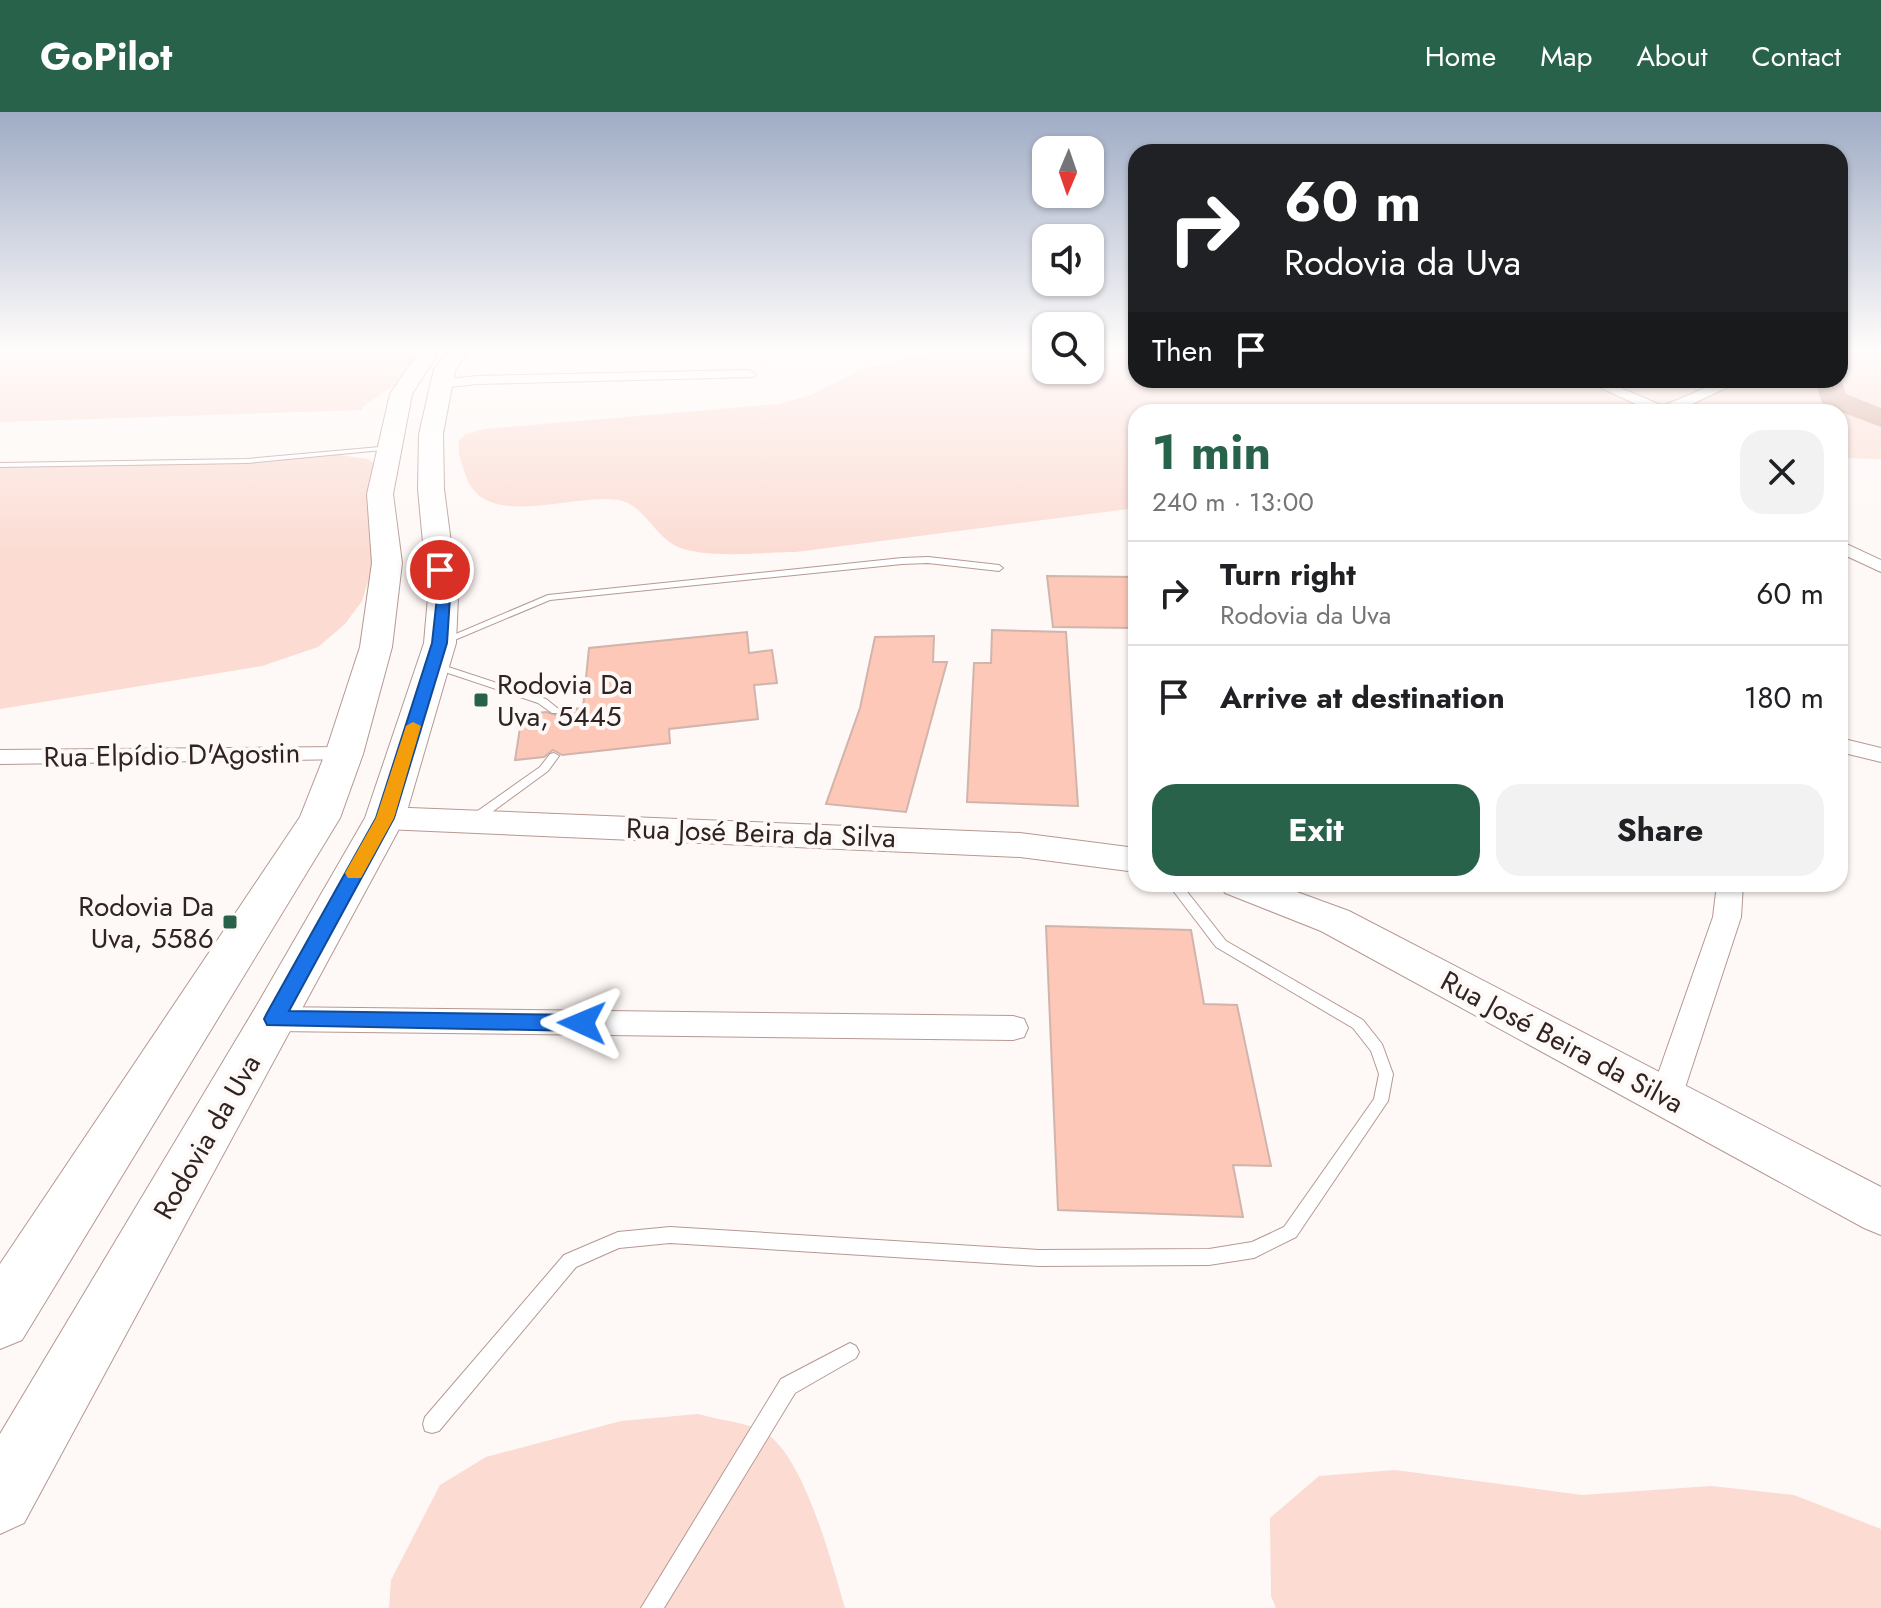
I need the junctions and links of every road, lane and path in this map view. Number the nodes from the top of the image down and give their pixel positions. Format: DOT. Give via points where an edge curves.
graph roads {
  1 [pos="396,420"];
  2 [pos="434,420"];
  3 [pos="391,448"];
  4 [pos="0,465"];
  5 [pos="1848,550"];
  6 [pos="1881,567"];
  7 [pos="999,568"];
  8 [pos="436,654"];
  9 [pos="556,711"];
  10 [pos="1848,747"];
  11 [pos="344,754"];
  12 [pos="1881,755"];
  13 [pos="554,756"];
  14 [pos="0,757"];
  15 [pos="320,818"];
  16 [pos="385,818"];
  17 [pos="470,821"];
  18 [pos="1128,859"];
  19 [pos="1180,892"];
  20 [pos="1259,892"];
  21 [pos="1729,892"];
  22 [pos="274,1019"];
  23 [pos="1013,1028"];
  24 [pos="1666,1097"];
  25 [pos="1881,1212"];
  26 [pos="0,1318"];
  27 [pos="850,1352"];
  28 [pos="432,1424"];
  29 [pos="0,1499"];
  30 [pos="652,1608"];
  1 -- 3 [label="main road"];
  2 -- 8 [label="main road, Rodovia da Uva" via="431,489 443,597"];
  3 -- 4 [label="lane" via="247,461"];
  3 -- 11 [label="main road" via="380,494 387,563 376,647"];
  5 -- 6 [label="street"];
  7 -- 8 [label="lane" via="902,561 570,594 532,603"];
  8 -- 9 [label="lane"];
  8 -- 16 [label="main road, Rodovia da Uva"];
  10 -- 12 [label="street"];
  11 -- 14 [label="street, Rua Elpídio D'Agostin"];
  11 -- 15 [label="main road"];
  13 -- 17 [label="lane" via="544,769"];
  15 -- 16 [label="main road"];
  15 -- 26 [label="main road"];
  16 -- 17 [label="street, Rua José Beira da Silva"];
  16 -- 22 [label="main road, Rodovia da Uva"];
  17 -- 18 [label="street, Rua José Beira da Silva" via="1020,845"];
  19 -- 28 [label="lane" via="1221,944 1358,1024 1377,1048 1386,1074 1381,1101 1290,1232 1254,1250 1193,1257 1039,1258 670,1235 618,1240 570,1261"];
  20 -- 24 [label="street, Rua José Beira da Silva" via="1335,921"];
  21 -- 24 [label="street" via="1727,917"];
  22 -- 23 [label="street"];
  22 -- 29 [label="main road, Rodovia da Uva"];
  24 -- 25 [label="street, Rua José Beira da Silva"];
  27 -- 30 [label="lane" via="788,1386"];
}
